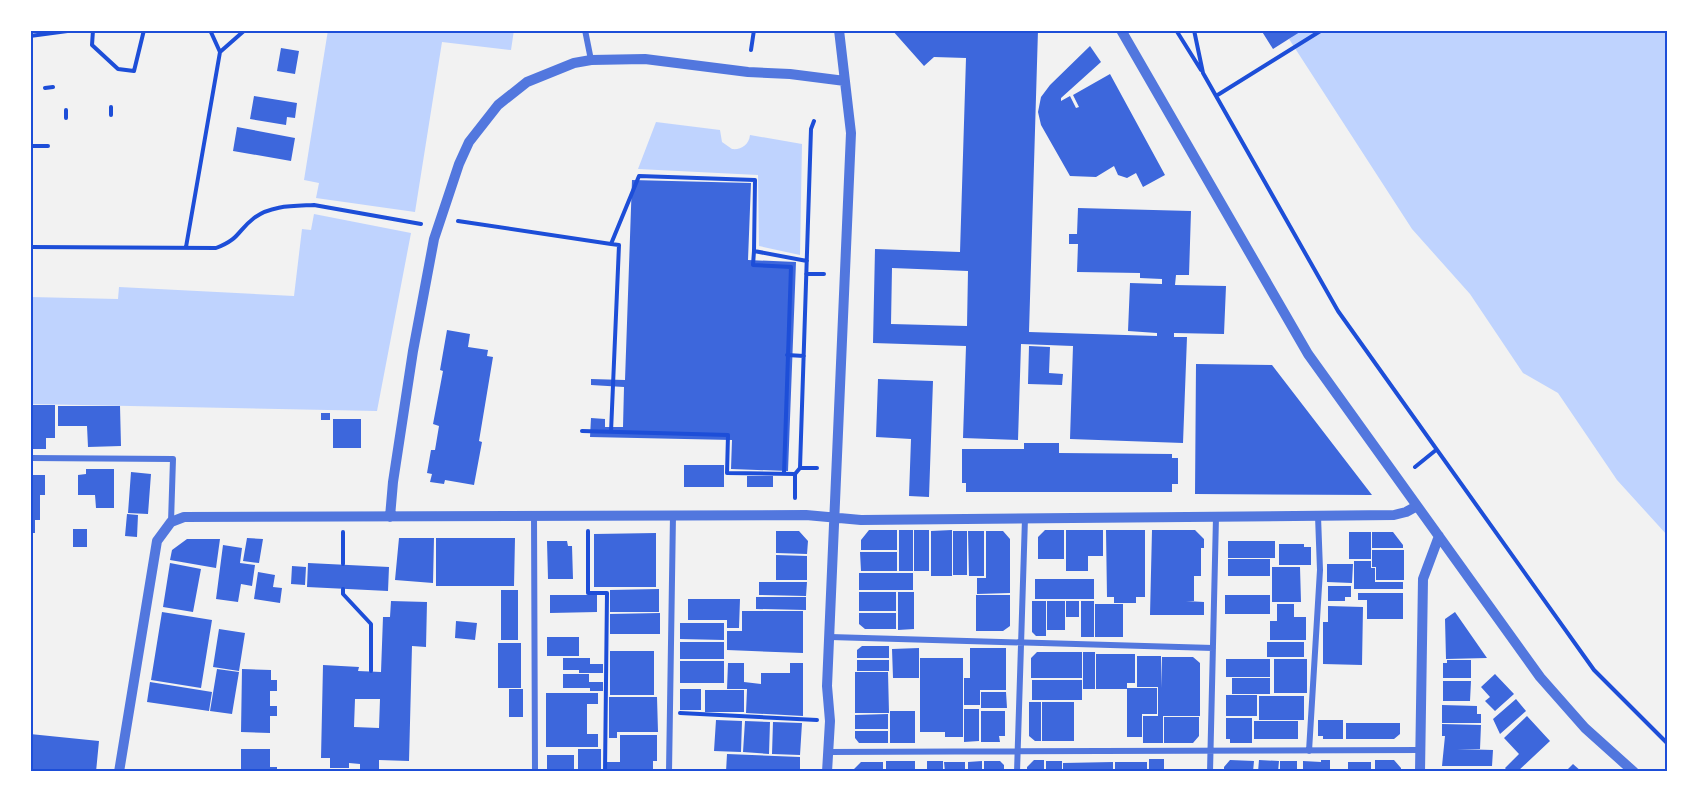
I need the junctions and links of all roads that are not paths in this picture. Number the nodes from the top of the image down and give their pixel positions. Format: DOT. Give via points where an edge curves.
graph roads {
  1 [pos="585,30"];
  2 [pos="839,30"];
  3 [pos="1121,30"];
  4 [pos="591,60"];
  5 [pos="845,81"];
  6 [pos="30,458"];
  7 [pos="1417,506"];
  8 [pos="534,515"];
  9 [pos="673,515"];
  10 [pos="1318,516"];
  11 [pos="390,517"];
  12 [pos="1216,517"];
  13 [pos="836,518"];
  14 [pos="1025,518"];
  15 [pos="171,522"];
  16 [pos="1439,536"];
  17 [pos="830,637"];
  18 [pos="1021,642"];
  19 [pos="1212,648"];
  20 [pos="1210,750"];
  21 [pos="1309,750"];
  22 [pos="1420,750"];
  23 [pos="1018,751"];
  24 [pos="828,752"];
  25 [pos="535,771"];
  26 [pos="119,772"];
  27 [pos="527,772"];
  28 [pos="669,772"];
  29 [pos="827,772"];
  30 [pos="1017,772"];
  31 [pos="1210,772"];
  32 [pos="1420,772"];
  33 [pos="1634,772"];
  1 -- 4 [label="street"];
  2 -- 5 [label="street"];
  3 -- 7 [label="street" via="1308,354"];
  4 -- 5 [label="street" via="645,58"];
  4 -- 11 [label="street" via="551,71 512,92 469,142 459,164 434,239 424,286"];
  5 -- 13 [label="street" via="851,133"];
  6 -- 15 [label="street" via="173,459"];
  7 -- 10 [label="street" via="1394,515"];
  7 -- 16 [label="street"];
  8 -- 9 [label="street"];
  8 -- 11 [label="street"];
  8 -- 25 [label="street"];
  9 -- 13 [label="street"];
  9 -- 28 [label="street"];
  10 -- 12 [label="street"];
  10 -- 21 [label="street" via="1320,570"];
  11 -- 15 [label="street" via="184,517"];
  12 -- 14 [label="street"];
  12 -- 19 [label="street"];
  13 -- 14 [label="street"];
  13 -- 17 [label="street"];
  14 -- 18 [label="street"];
  15 -- 26 [label="street" via="157,541"];
  16 -- 22 [label="street" via="1423,579"];
  16 -- 33 [label="street" via="1540,677 1585,729"];
  17 -- 18 [label="street"];
  17 -- 24 [label="street"];
  18 -- 19 [label="street"];
  18 -- 23 [label="street"];
  19 -- 20 [label="street"];
  20 -- 21 [label="street"];
  20 -- 23 [label="street"];
  20 -- 31 [label="street"];
  21 -- 22 [label="street"];
  22 -- 32 [label="street"];
  23 -- 24 [label="street"];
  23 -- 30 [label="street"];
  24 -- 29 [label="street"];
  25 -- 27 [label="street"];
}
